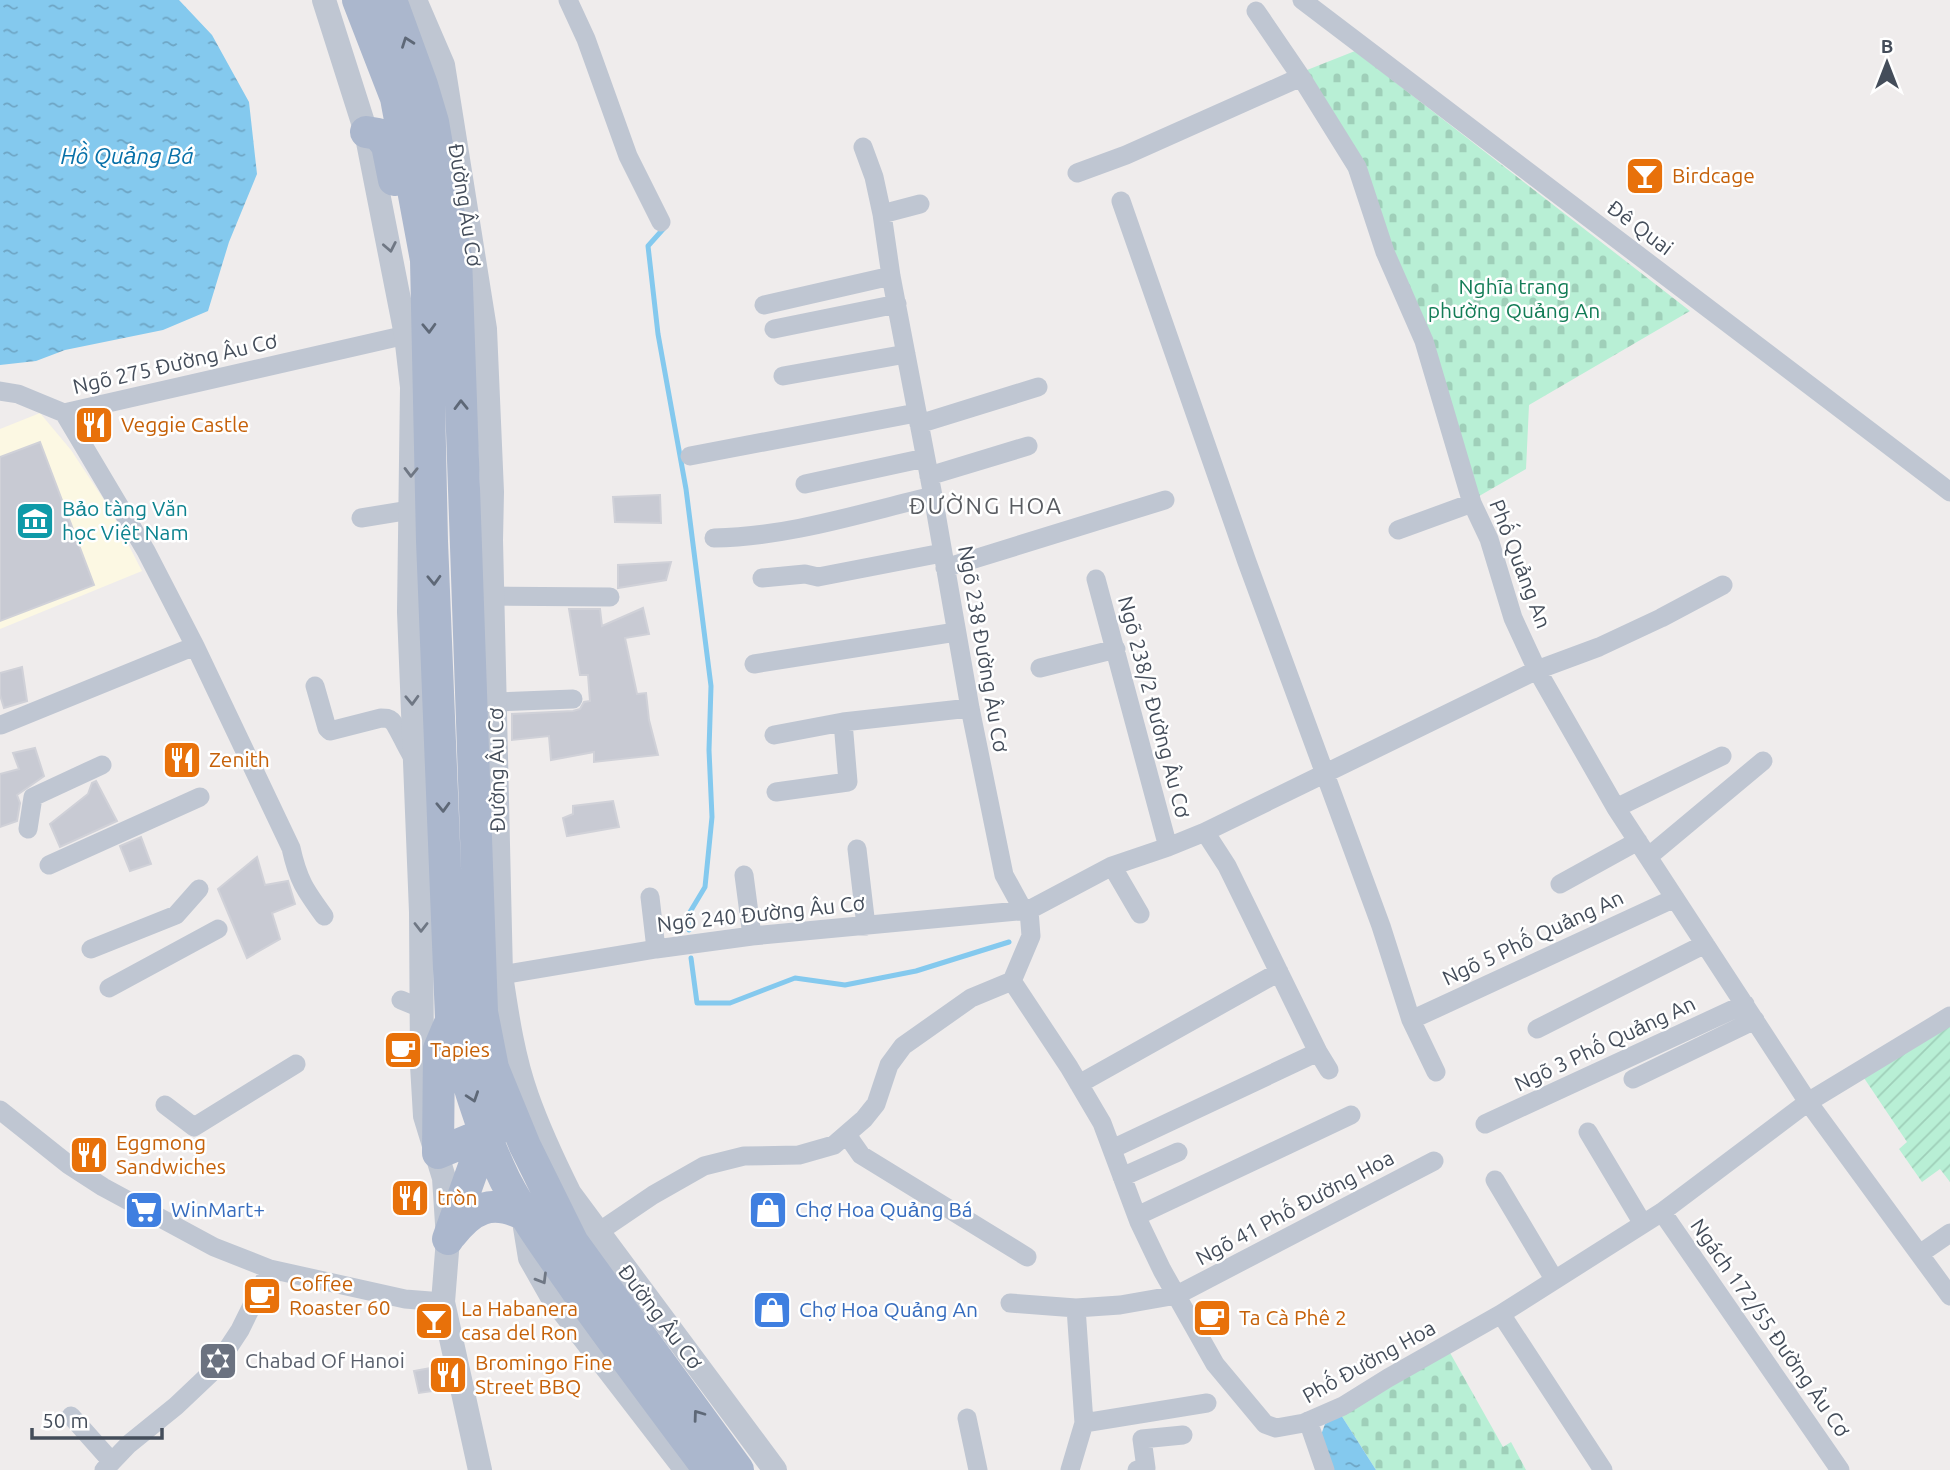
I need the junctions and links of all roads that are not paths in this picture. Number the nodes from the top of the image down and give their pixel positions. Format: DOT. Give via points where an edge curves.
graph roads {
  1 [pos="324,0"];
  2 [pos="391,0"];
  3 [pos="415,0"];
  4 [pos="568,0"];
  5 [pos="1302,0"];
  6 [pos="358,1"];
  7 [pos="1256,10"];
  8 [pos="1301,77"];
  9 [pos="366,132"];
  10 [pos="863,147"];
  11 [pos="1077,173"];
  12 [pos="1121,201"];
  13 [pos="920,204"];
  14 [pos="882,214"];
  15 [pos="661,222"];
  16 [pos="426,260"];
  17 [pos="891,276"];
  18 [pos="897,304"];
  19 [pos="764,305"];
  20 [pos="774,329"];
  21 [pos="406,335"];
  22 [pos="906,354"];
  23 [pos="783,376"];
  24 [pos="1038,387"];
  25 [pos="0,391"];
  26 [pos="64,413"];
  27 [pos="918,419"];
  28 [pos="1028,446"];
  29 [pos="690,456"];
  30 [pos="927,467"];
  31 [pos="805,484"];
  32 [pos="1950,492"];
  33 [pos="933,496"];
  34 [pos="1165,500"];
  35 [pos="1472,503"];
  36 [pos="410,510"];
  37 [pos="361,518"];
  38 [pos="1398,530"];
  39 [pos="713,538"];
  40 [pos="432,541"];
  41 [pos="466,541"];
  42 [pos="944,560"];
  43 [pos="762,578"];
  44 [pos="1096,579"];
  45 [pos="1723,585"];
  46 [pos="492,596"];
  47 [pos="610,597"];
  48 [pos="956,632"];
  49 [pos="195,646"];
  50 [pos="1116,649"];
  51 [pos="754,664"];
  52 [pos="1041,668"];
  53 [pos="1537,670"];
  54 [pos="315,686"];
  55 [pos="573,699"];
  56 [pos="495,702"];
  57 [pos="970,708"];
  58 [pos="843,722"];
  59 [pos="1,725"];
  60 [pos="775,735"];
  61 [pos="1722,757"];
  62 [pos="1763,761"];
  63 [pos="415,762"];
  64 [pos="102,765"];
  65 [pos="1324,775"];
  66 [pos="776,792"];
  67 [pos="200,797"];
  68 [pos="1616,808"];
  69 [pos="28,829"];
  70 [pos="1205,832"];
  71 [pos="1168,847"];
  72 [pos="857,849"];
  73 [pos="1643,849"];
  74 [pos="49,865"];
  75 [pos="1112,866"];
  76 [pos="744,875"];
  77 [pos="1560,884"];
  78 [pos="199,889"];
  79 [pos="650,897"];
  80 [pos="1675,898"];
  81 [pos="1029,910"];
  82 [pos="1140,915"];
  83 [pos="324,916"];
  84 [pos="866,926"];
  85 [pos="218,929"];
  86 [pos="752,936"];
  87 [pos="1705,944"];
  88 [pos="656,948"];
  89 [pos="91,949"];
  90 [pos="1279,972"];
  91 [pos="501,975"];
  92 [pos="1012,981"];
  93 [pos="109,988"];
  94 [pos="425,1009"];
  95 [pos="1750,1012"];
  96 [pos="1950,1016"];
  97 [pos="1411,1020"];
  98 [pos="1537,1029"];
  99 [pos="1318,1052"];
  100 [pos="296,1064"];
  101 [pos="1329,1070"];
  102 [pos="1436,1072"];
  103 [pos="1633,1079"];
  104 [pos="1079,1084"];
  105 [pos="1808,1102"];
  106 [pos="165,1105"];
  107 [pos="0,1110"];
  108 [pos="1351,1115"];
  109 [pos="514,1121"];
  110 [pos="1485,1124"];
  111 [pos="1587,1132"];
  112 [pos="485,1135"];
  113 [pos="847,1135"];
  114 [pos="1112,1149"];
  115 [pos="1178,1152"];
  116 [pos="438,1153"];
  117 [pos="1434,1161"];
  118 [pos="1122,1177"];
  119 [pos="1495,1180"];
  120 [pos="1662,1212"];
  121 [pos="523,1214"];
  122 [pos="1137,1216"];
  123 [pos="1643,1224"];
  124 [pos="1950,1233"];
  125 [pos="585,1238"];
  126 [pos="448,1239"];
  127 [pos="1921,1253"];
  128 [pos="1027,1256"];
  129 [pos="270,1269"];
  130 [pos="1554,1279"];
  131 [pos="1177,1295"];
  132 [pos="1950,1296"];
  133 [pos="443,1302"];
  134 [pos="1010,1303"];
  135 [pos="1076,1308"];
  136 [pos="1501,1314"];
  137 [pos="1207,1403"];
  138 [pos="71,1416"];
  139 [pos="967,1418"];
  140 [pos="1308,1421"];
  141 [pos="1084,1423"];
  142 [pos="1183,1435"];
  143 [pos="108,1467"];
  144 [pos="480,1470"];
  145 [pos="685,1470"];
  146 [pos="709,1470"];
  147 [pos="738,1470"];
  148 [pos="775,1470"];
  149 [pos="978,1470"];
  150 [pos="1070,1470"];
  151 [pos="1137,1470"];
  152 [pos="1325,1470"];
  153 [pos="1603,1470"];
  154 [pos="1840,1470"];
  1 -- 9 [label="street"];
  41 -- 2 [label="main road, Đường Âu Cơ, one-way" via="451,223 433,122"];
  3 -- 46 [label="street, Đường Âu Cơ" via="443,65 485,329"];
  4 -- 15 [label="street" via="628,156"];
  5 -- 32 [label="street, Đê Quai"];
  6 -- 9 [label="main road" via="357,31 379,118"];
  6 -- 16 [label="main road" via="397,98"];
  7 -- 8 [label="street, Phố Quảng An"];
  8 -- 11 [label="street"];
  8 -- 35 [label="street, Phố Quảng An" via="1357,167 1385,252 1424,341"];
  9 -- 16 [label="main road" via="378,134 387,145 405,228"];
  9 -- 21 [label="street, one-way"];
  10 -- 14 [label="street, Ngõ 238 Đường Âu Cơ"];
  12 -- 65 [label="street"];
  13 -- 14 [label="street"];
  14 -- 17 [label="street, Ngõ 238 Đường Âu Cơ"];
  16 -- 40 [label="main road, one-way"];
  17 -- 18 [label="street, Ngõ 238 Đường Âu Cơ"];
  17 -- 19 [label="street"];
  18 -- 20 [label="street"];
  18 -- 22 [label="street, Ngõ 238 Đường Âu Cơ"];
  21 -- 26 [label="street, Ngõ 275 Đường Âu Cơ"];
  21 -- 36 [label="street, one-way" via="412,387"];
  22 -- 23 [label="street"];
  22 -- 27 [label="street, Ngõ 238 Đường Âu Cơ"];
  24 -- 27 [label="street"];
  25 -- 26 [label="street"];
  26 -- 49 [label="street, Ngõ 275 Đường Âu Cơ" via="146,551"];
  27 -- 29 [label="street"];
  27 -- 30 [label="street, Ngõ 238 Đường Âu Cơ"];
  28 -- 30 [label="street"];
  30 -- 31 [label="street"];
  30 -- 33 [label="street, Ngõ 238 Đường Âu Cơ"];
  33 -- 39 [label="street" via="758,535"];
  33 -- 42 [label="street, Ngõ 238 Đường Âu Cơ"];
  34 -- 42 [label="street"];
  35 -- 38 [label="street"];
  35 -- 53 [label="street, Phố Quảng An" via="1489,539 1513,618"];
  36 -- 37 [label="street"];
  36 -- 63 [label="street, one-way"];
  40 -- 41 [label="main road"];
  40 -- 94 [label="main road, one-way"];
  41 -- 109 [label="main road, Đường Âu Cơ" via="482,1012 493,1068"];
  42 -- 43 [label="street" via="818,577"];
  42 -- 48 [label="street, Ngõ 238 Đường Âu Cơ"];
  44 -- 50 [label="street, Ngõ 238/2 Đường Âu Cơ"];
  45 -- 53 [label="street" via="1599,647"];
  46 -- 47 [label="street"];
  46 -- 56 [label="street, Đường Âu Cơ"];
  48 -- 51 [label="street"];
  48 -- 57 [label="street, Ngõ 238 Đường Âu Cơ"];
  49 -- 59 [label="street"];
  49 -- 83 [label="street, Ngõ 275 Đường Âu Cơ" via="291,848 299,880"];
  50 -- 52 [label="street"];
  50 -- 71 [label="street, Ngõ 238/2 Đường Âu Cơ"];
  53 -- 65 [label="street"];
  53 -- 68 [label="street, Phố Quảng An"];
  54 -- 63 [label="street" via="330,731 389,718"];
  55 -- 56 [label="street"];
  56 -- 91 [label="street, Đường Âu Cơ"];
  57 -- 58 [label="street"];
  57 -- 81 [label="street, Ngõ 238 Đường Âu Cơ" via="1004,875 1021,906"];
  58 -- 60 [label="street"];
  58 -- 66 [label="street" via="848,782"];
  61 -- 68 [label="street"];
  62 -- 73 [label="street"];
  63 -- 94 [label="street, one-way"];
  64 -- 69 [label="street" via="33,797"];
  65 -- 70 [label="street"];
  65 -- 97 [label="street"];
  67 -- 74 [label="street"];
  68 -- 73 [label="street, Phố Quảng An"];
  70 -- 71 [label="street"];
  70 -- 90 [label="street" via="1227,866"];
  71 -- 75 [label="street"];
  72 -- 84 [label="street"];
  73 -- 77 [label="street"];
  73 -- 80 [label="street, Phố Quảng An"];
  75 -- 81 [label="street"];
  75 -- 82 [label="street"];
  76 -- 86 [label="street"];
  78 -- 89 [label="street" via="176,915"];
  79 -- 88 [label="street"];
  80 -- 87 [label="street, Phố Quảng An"];
  80 -- 97 [label="street, Ngõ 5 Phố Quảng An"];
  81 -- 84 [label="street, Ngõ 240 Đường Âu Cơ"];
  81 -- 92 [label="street" via="1031,936"];
  84 -- 86 [label="street, Ngõ 240 Đường Âu Cơ"];
  85 -- 93 [label="street"];
  86 -- 88 [label="street, Ngõ 240 Đường Âu Cơ"];
  87 -- 95 [label="street, Phố Quảng An"];
  87 -- 98 [label="street"];
  88 -- 91 [label="street, Ngõ 240 Đường Âu Cơ"];
  90 -- 99 [label="street"];
  90 -- 104 [label="street"];
  91 -- 125 [label="street, Đường Âu Cơ" via="526,1094"];
  92 -- 104 [label="street, Phố Đường Hoa"];
  92 -- 113 [label="street" via="971,998 903,1046 890,1065 876,1104"];
  94 -- 112 [label="main road, one-way" via="464,1071"];
  94 -- 116 [label="main road" via="439,1049"];
  95 -- 103 [label="street"];
  95 -- 105 [label="street, Phố Quảng An"];
  95 -- 110 [label="street, Ngõ 3 Phố Quảng An"];
  96 -- 105 [label="street, Phố Đường Hoa"];
  97 -- 102 [label="street"];
  99 -- 101 [label="street"];
  99 -- 114 [label="street"];
  100 -- 106 [label="street" via="194,1127"];
  104 -- 114 [label="street, Phố Đường Hoa"];
  105 -- 120 [label="street, Phố Đường Hoa"];
  105 -- 127 [label="street, Phố Quảng An"];
  107 -- 129 [label="street" via="103,1187 214,1247"];
  108 -- 122 [label="street"];
  109 -- 112 [label="main road"];
  109 -- 125 [label="main road, Đường Âu Cơ"];
  111 -- 123 [label="street"];
  112 -- 116 [label="main road"];
  112 -- 121 [label="main road"];
  112 -- 126 [label="main road"];
  113 -- 125 [label="street" via="834,1146 815,1152 744,1156 704,1166"];
  113 -- 128 [label="street" via="861,1155"];
  114 -- 118 [label="street, Phố Đường Hoa"];
  115 -- 118 [label="street"];
  116 -- 126 [label="street"];
  117 -- 131 [label="street, Ngõ 41 Phố Đường Hoa"];
  118 -- 122 [label="street, Phố Đường Hoa"];
  119 -- 130 [label="street"];
  120 -- 123 [label="street, Phố Đường Hoa"];
  120 -- 154 [label="street, Ngách 172/55 Đường Âu Cơ"];
  121 -- 126 [label="main road" via="500,1207 476,1211"];
  121 -- 145 [label="street, one-way" via="530,1258 551,1295"];
  121 -- 146 [label="main road"];
  122 -- 131 [label="street, Phố Đường Hoa"];
  123 -- 130 [label="street, Phố Đường Hoa"];
  124 -- 127 [label="street"];
  147 -- 125 [label="main road, Đường Âu Cơ, one-way"];
  125 -- 148 [label="street, Đường Âu Cơ"];
  126 -- 133 [label="street"];
  127 -- 132 [label="street, Phố Quảng An"];
  129 -- 133 [label="street" via="405,1300"];
  129 -- 143 [label="street" via="240,1330 213,1371"];
  130 -- 136 [label="street, Phố Đường Hoa"];
  131 -- 135 [label="street, Ngõ 41 Phố Đường Hoa"];
  131 -- 140 [label="street, Phố Đường Hoa" via="1214,1364 1265,1424 1276,1428"];
  133 -- 144 [label="street"];
  134 -- 135 [label="street, Ngõ 41 Phố Đường Hoa"];
  135 -- 141 [label="street"];
  136 -- 140 [label="street, Phố Đường Hoa" via="1343,1406"];
  136 -- 153 [label="street"];
  137 -- 141 [label="street"];
  138 -- 143 [label="street"];
  139 -- 149 [label="street"];
  140 -- 152 [label="street"];
  141 -- 150 [label="street"];
  142 -- 151 [label="street" via="1142,1439 1146,1468"];
}
